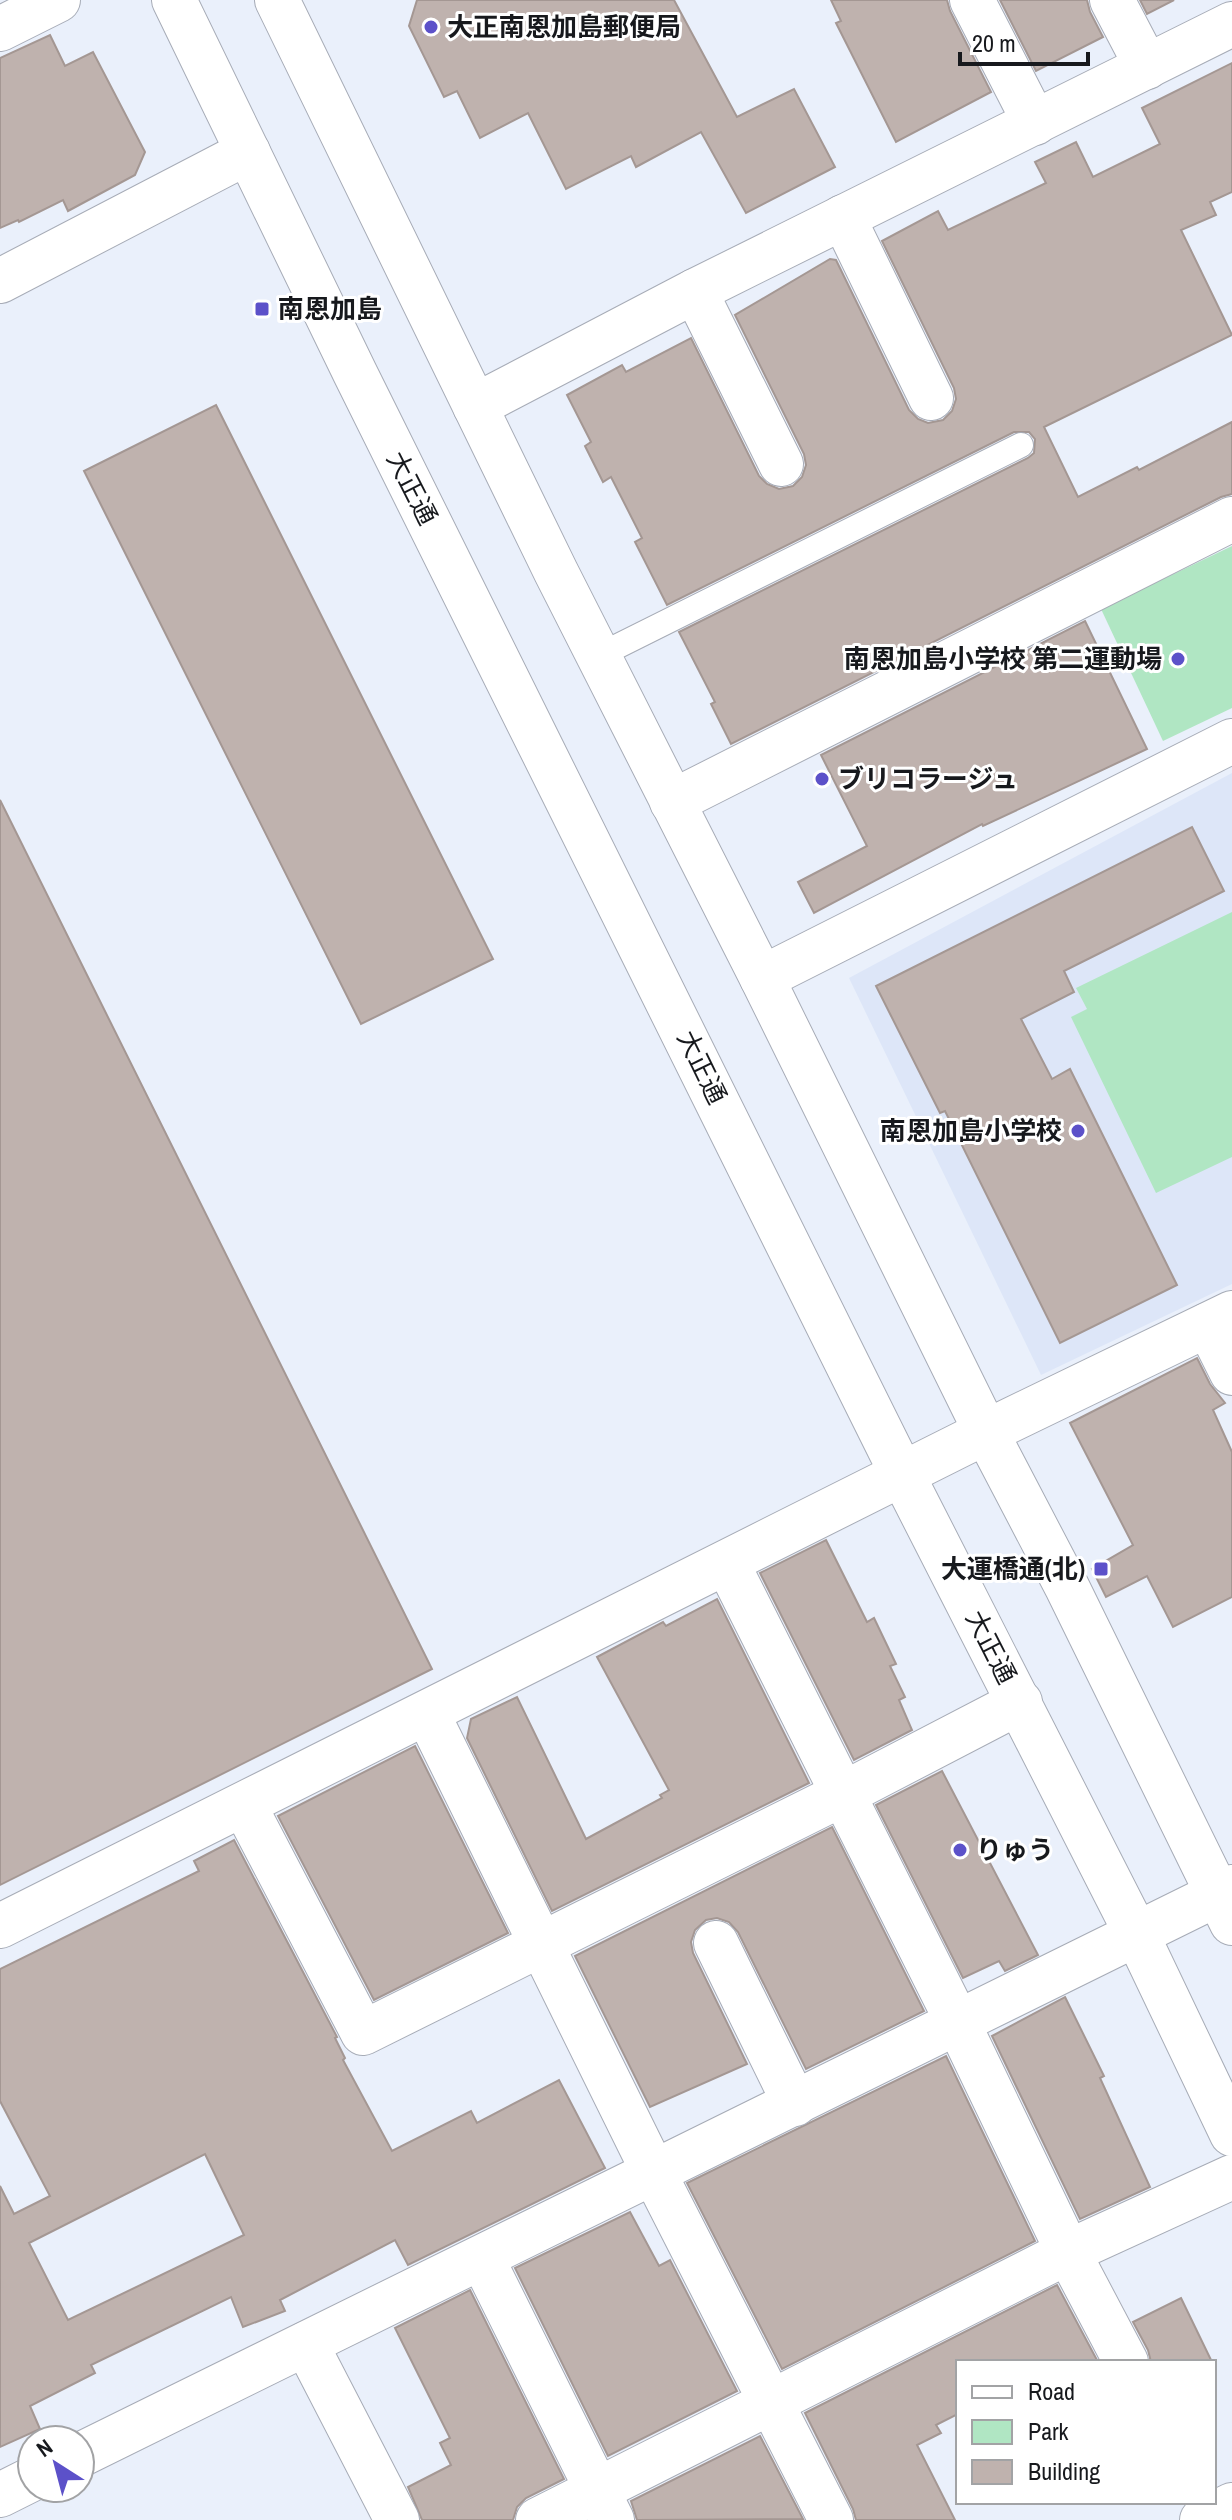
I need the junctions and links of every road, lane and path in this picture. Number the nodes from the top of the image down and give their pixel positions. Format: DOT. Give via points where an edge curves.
graph roads {
  1 [pos="58,0"];
  2 [pos="174,0"];
  3 [pos="277,0"];
  4 [pos="972,0"];
  5 [pos="1112,0"];
  6 [pos="1232,24"];
  7 [pos="0,29"];
  8 [pos="1147,67"];
  9 [pos="1035,123"];
  10 [pos="248,152"];
  11 [pos="843,217"];
  12 [pos="0,281"];
  13 [pos="695,291"];
  14 [pos="931,398"];
  15 [pos="475,406"];
  16 [pos="1021,445"];
  17 [pos="781,464"];
  18 [pos="1232,519"];
  19 [pos="598,656"];
  20 [pos="1232,741"];
  21 [pos="672,802"];
  22 [pos="762,978"];
  23 [pos="1220,1319"];
  24 [pos="1232,1373"];
  25 [pos="986,1432"];
  26 [pos="902,1474"];
  27 [pos="727,1563"];
  28 [pos="1020,1702"];
  29 [pos="427,1713"];
  30 [pos="843,1794"];
  31 [pos="244,1805"];
  32 [pos="1227,1902"];
  33 [pos="0,1926"];
  34 [pos="1137,1935"];
  35 [pos="716,1943"];
  36 [pos="541,1946"];
  37 [pos="958,2023"];
  38 [pos="795,2104"];
  39 [pos="1232,2134"];
  40 [pos="654,2173"];
  41 [pos="1232,2177"];
  42 [pos="1068,2252"];
  43 [pos="482,2258"];
  44 [pos="306,2344"];
  45 [pos="1125,2360"];
  46 [pos="769,2402"];
  47 [pos="96,2447"];
  48 [pos="605,2505"];
  49 [pos="397,2520"];
  50 [pos="538,2520"];
  51 [pos="831,2520"];
  1 -- 7 [label="street"];
  2 -- 10 [label="street, 大正通"];
  3 -- 15 [label="street"];
  4 -- 9 [label="street"];
  5 -- 8 [label="street"];
  6 -- 8 [label="street"];
  8 -- 9 [label="street"];
  9 -- 11 [label="street"];
  10 -- 12 [label="street"];
  10 -- 26 [label="street, 大正通"];
  11 -- 13 [label="street"];
  11 -- 14 [label="street"];
  13 -- 15 [label="street"];
  13 -- 17 [label="street"];
  15 -- 19 [label="street"];
  16 -- 19 [label="lane"];
  18 -- 21 [label="street"];
  19 -- 21 [label="street"];
  20 -- 22 [label="street"];
  21 -- 22 [label="street"];
  22 -- 25 [label="street"];
  23 -- 24 [label="street"];
  23 -- 25 [label="street"];
  25 -- 26 [label="street"];
  25 -- 32 [label="street"];
  26 -- 27 [label="street"];
  26 -- 28 [label="street, 大正通"];
  27 -- 29 [label="street"];
  27 -- 30 [label="street"];
  28 -- 30 [label="street"];
  28 -- 34 [label="street, 大正通"];
  29 -- 31 [label="street"];
  29 -- 36 [label="street"];
  30 -- 36 [label="street"];
  30 -- 37 [label="street"];
  31 -- 33 [label="street"];
  31 -- 36 [label="street" via="363,2033"];
  32 -- 34 [label="street"];
  34 -- 37 [label="street"];
  34 -- 39 [label="street, 大正通"];
  35 -- 38 [label="street"];
  36 -- 40 [label="street"];
  37 -- 38 [label="street"];
  37 -- 42 [label="street"];
  38 -- 40 [label="street"];
  40 -- 43 [label="street"];
  40 -- 46 [label="street"];
  41 -- 42 [label="street"];
  42 -- 45 [label="street"];
  42 -- 46 [label="street"];
  43 -- 44 [label="street"];
  43 -- 48 [label="street"];
  44 -- 47 [label="street"];
  44 -- 49 [label="street"];
  46 -- 48 [label="street"];
  46 -- 51 [label="street"];
  48 -- 50 [label="street"];
}
